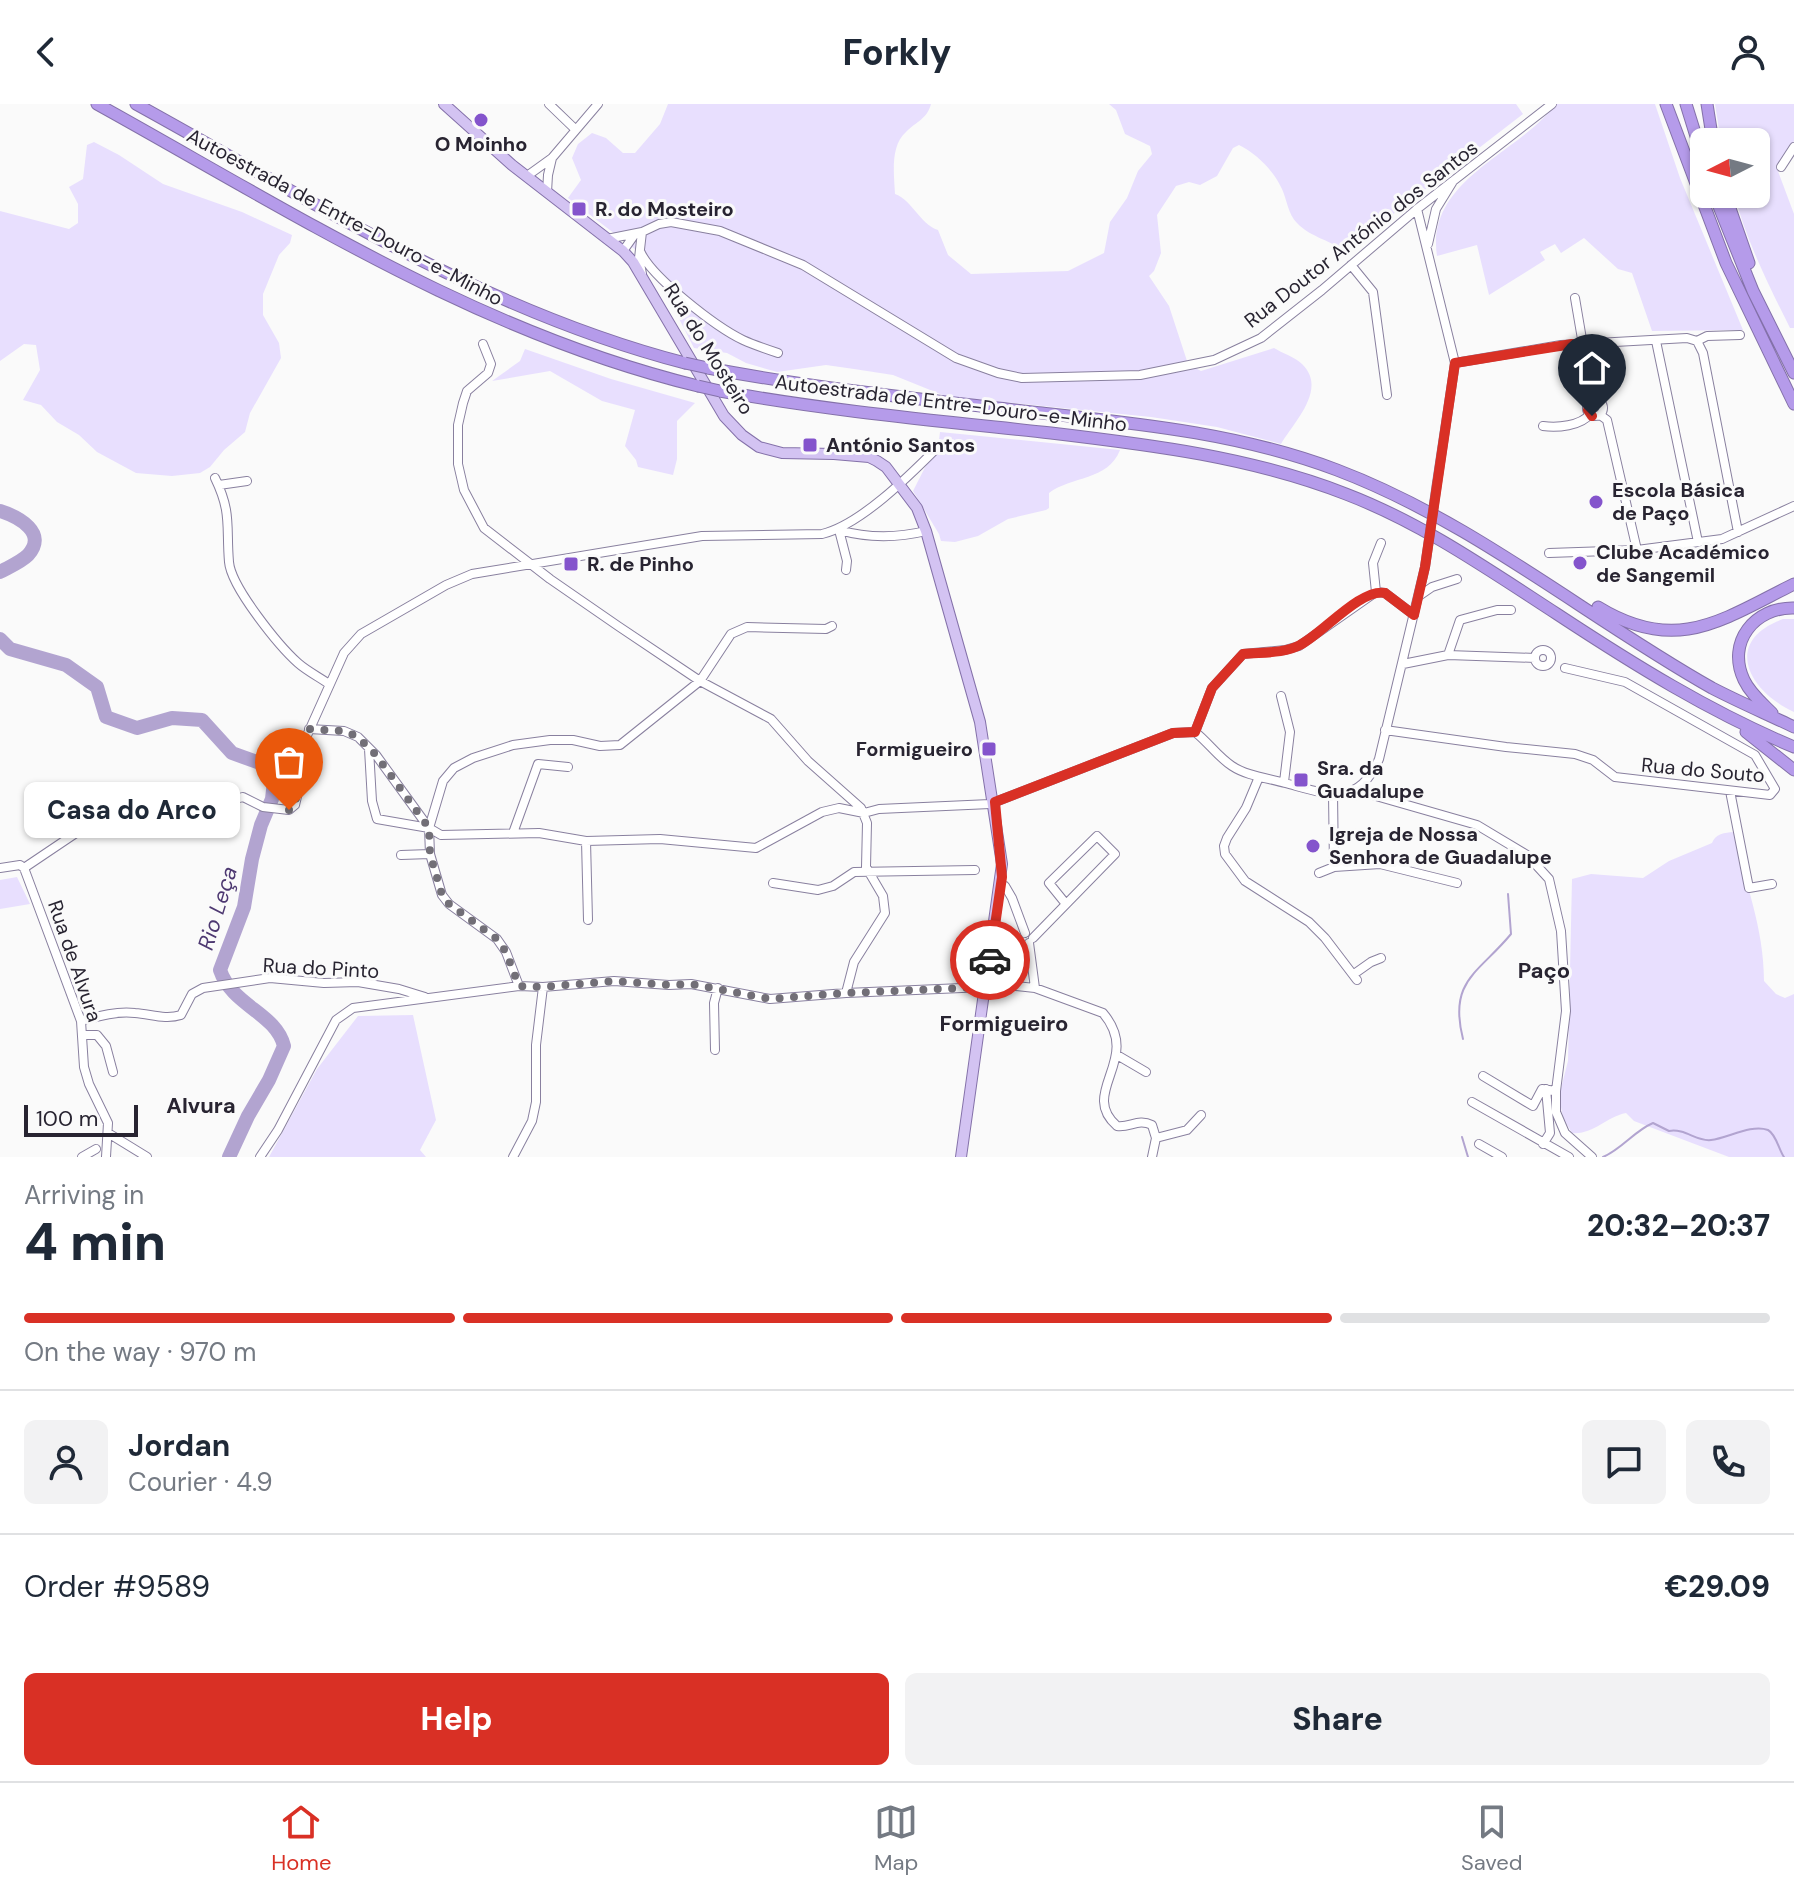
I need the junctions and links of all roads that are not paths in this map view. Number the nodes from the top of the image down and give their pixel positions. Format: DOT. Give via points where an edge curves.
graph roads {
  1 [pos="97,104"];
  2 [pos="136,104"];
  3 [pos="444,104"];
  4 [pos="549,104"];
  5 [pos="598,104"];
  6 [pos="1552,104"];
  7 [pos="1666,104"];
  8 [pos="1686,104"];
  9 [pos="1707,104"];
  10 [pos="1693,128"];
  11 [pos="1711,128"];
  12 [pos="575,129"];
  13 [pos="1794,147"];
  14 [pos="552,158"];
  15 [pos="1781,167"];
  16 [pos="527,176"];
  17 [pos="1455,179"];
  18 [pos="547,192"];
  19 [pos="1720,208"];
  20 [pos="1730,208"];
  21 [pos="1417,209"];
  22 [pos="638,233"];
  23 [pos="607,239"];
  24 [pos="623,251"];
  25 [pos="640,251"];
  26 [pos="1427,257"];
  27 [pos="1351,265"];
  28 [pos="642,274"];
  29 [pos="1575,298"];
  30 [pos="1740,335"];
  31 [pos="1656,341"];
  32 [pos="1697,341"];
  33 [pos="483,344"];
  34 [pos="1572,344"];
  35 [pos="1583,345"];
  36 [pos="778,353"];
  37 [pos="1794,357"];
  38 [pos="1455,363"];
  39 [pos="1794,373"];
  40 [pos="1387,395"];
  41 [pos="1590,403"];
  42 [pos="1794,404"];
  43 [pos="1595,415"];
  44 [pos="1543,426"];
  45 [pos="937,448"];
  46 [pos="247,481"];
  47 [pos="898,482"];
  48 [pos="1794,506"];
  49 [pos="839,530"];
  50 [pos="926,531"];
  51 [pos="1738,532"];
  52 [pos="1698,542"];
  53 [pos="1381,543"];
  54 [pos="1637,550"];
  55 [pos="1549,553"];
  56 [pos="531,564"];
  57 [pos="846,570"];
  58 [pos="1457,579"];
  59 [pos="1794,584"];
  60 [pos="1376,592"];
  61 [pos="1419,597"];
  62 [pos="1571,598"];
  63 [pos="1794,608"];
  64 [pos="1511,610"];
  65 [pos="1414,615"];
  66 [pos="832,626"];
  67 [pos="1448,655"];
  68 [pos="1535,658"];
  69 [pos="1403,664"];
  70 [pos="1565,668"];
  71 [pos="700,681"];
  72 [pos="329,684"];
  73 [pos="1281,696"];
  74 [pos="1723,715"];
  75 [pos="1778,719"];
  76 [pos="1794,727"];
  77 [pos="309,729"];
  78 [pos="1385,730"];
  79 [pos="1195,732"];
  80 [pos="1794,747"];
  81 [pos="369,748"];
  82 [pos="568,767"];
  83 [pos="1794,770"];
  84 [pos="1259,777"];
  85 [pos="1284,782"];
  86 [pos="1355,790"];
  87 [pos="1730,791"];
  88 [pos="1333,794"];
  89 [pos="995,802"];
  90 [pos="864,813"];
  91 [pos="429,828"];
  92 [pos="513,833"];
  93 [pos="586,841"];
  94 [pos="430,854"];
  95 [pos="401,855"];
  96 [pos="1334,867"];
  97 [pos="0,868"];
  98 [pos="24,868"];
  99 [pos="975,870"];
  100 [pos="868,872"];
  101 [pos="1319,873"];
  102 [pos="773,883"];
  103 [pos="1457,883"];
  104 [pos="1772,884"];
  105 [pos="1001,886"];
  106 [pos="999,903"];
  107 [pos="1066,904"];
  108 [pos="1016,910"];
  109 [pos="588,920"];
  110 [pos="1029,938"];
  111 [pos="1381,958"];
  112 [pos="985,985"];
  113 [pos="519,986"];
  114 [pos="543,987"];
  115 [pos="718,988"];
  116 [pos="1035,988"];
  117 [pos="846,993"];
  118 [pos="432,999"];
  119 [pos="81,1021"];
  120 [pos="84,1035"];
  121 [pos="715,1050"];
  122 [pos="1117,1055"];
  123 [pos="113,1072"];
  124 [pos="1146,1072"];
  125 [pos="1483,1076"];
  126 [pos="1551,1090"];
  127 [pos="1472,1102"];
  128 [pos="1201,1115"];
  129 [pos="108,1133"];
  130 [pos="1156,1138"];
  131 [pos="1479,1144"];
  132 [pos="1543,1144"];
  133 [pos="96,1149"];
  134 [pos="1556,1154"];
  135 [pos="1586,1155"];
  136 [pos="82,1157"];
  137 [pos="106,1157"];
  138 [pos="147,1157"];
  139 [pos="260,1157"];
  140 [pos="513,1157"];
  141 [pos="961,1157"];
  142 [pos="1152,1157"];
  143 [pos="1502,1157"];
  144 [pos="1569,1157"];
  1 -- 74 [label="highway, Autoestrada de Entre-Douro-e-Minho, bridge" via="380,261 578,351 720,391 1174,448 1295,476 1351,496 1472,558"];
  2 -- 62 [label="highway, Autoestrada de Entre-Douro-e-Minho, bridge" via="461,281 560,324 708,368 848,391 1170,428 1277,450 1421,507"];
  3 -- 16 [label="main road, Rua do Mosteiro"];
  4 -- 12 [label="street"];
  5 -- 12 [label="street"];
  6 -- 17 [label="street, Rua Doutor António dos Santos"];
  7 -- 42 [label="highway" via="1726,263"];
  8 -- 10 [label="highway"];
  9 -- 11 [label="highway"];
  12 -- 14 [label="street"];
  13 -- 15 [label="street"];
  14 -- 16 [label="street"];
  14 -- 18 [label="street"];
  16 -- 18 [label="main road, Rua do Mosteiro"];
  17 -- 21 [label="street, Rua Doutor António dos Santos"];
  17 -- 26 [label="street" via="1436,209"];
  18 -- 23 [label="main road, Rua do Mosteiro"];
  19 -- 39 [label="highway"];
  20 -- 37 [label="highway"];
  21 -- 26 [label="street"];
  21 -- 27 [label="street, Rua Doutor António dos Santos"];
  22 -- 23 [label="street, Rua Doutor António dos Santos"];
  22 -- 24 [label="street" via="633,247"];
  22 -- 25 [label="street"];
  22 -- 27 [label="street, Rua Doutor António dos Santos" via="685,222 769,249 863,299 956,358 1022,378 1140,375 1214,360 1261,338"];
  23 -- 24 [label="main road, Rua do Mosteiro"];
  24 -- 28 [label="main road, Rua do Mosteiro"];
  25 -- 28 [label="street"];
  25 -- 36 [label="street" via="655,274 722,327"];
  26 -- 38 [label="street"];
  27 -- 40 [label="street" via="1373,292"];
  28 -- 47 [label="main road, Rua do Mosteiro" via="724,416 742,435 782,453 869,457"];
  29 -- 35 [label="street"];
  30 -- 32 [label="street"];
  31 -- 32 [label="street"];
  31 -- 35 [label="street"];
  31 -- 52 [label="street"];
  32 -- 51 [label="street" via="1705,359"];
  33 -- 56 [label="street" via="491,364 467,391 458,425 458,464 464,490 484,528"];
  34 -- 35 [label="street"];
  34 -- 38 [label="street"];
  34 -- 41 [label="street" via="1583,394"];
  38 -- 61 [label="street, bridge"];
  41 -- 43 [label="street" via="1587,407"];
  41 -- 43 [label="street" via="1601,403 1603,411"];
  43 -- 44 [label="street" via="1554,428"];
  43 -- 54 [label="street" via="1607,420"];
  45 -- 47 [label="street"];
  46 -- 72 [label="street" via="217,481 228,516 233,580 274,637 298,663"];
  47 -- 49 [label="street"];
  47 -- 50 [label="main road, Rua do Mosteiro"];
  48 -- 51 [label="street"];
  49 -- 50 [label="street" via="882,536"];
  49 -- 56 [label="street" via="702,536"];
  49 -- 57 [label="street"];
  50 -- 89 [label="main road, Rua do Mosteiro" via="980,722"];
  51 -- 52 [label="street"];
  52 -- 54 [label="street"];
  53 -- 60 [label="street" via="1373,563"];
  54 -- 55 [label="street"];
  56 -- 71 [label="street"];
  56 -- 72 [label="street" via="472,574 361,634 344,653"];
  58 -- 61 [label="street"];
  59 -- 62 [label="highway" via="1714,623 1680,631 1642,628 1579,596"];
  60 -- 65 [label="street"];
  60 -- 79 [label="street" via="1299,646 1243,654 1212,688"];
  61 -- 65 [label="street"];
  62 -- 75 [label="highway, Autoestrada de Entre-Douro-e-Minho" via="1714,688"];
  63 -- 75 [label="highway" via="1756,619 1738,651 1747,686"];
  64 -- 67 [label="street" via="1460,620"];
  65 -- 69 [label="street"];
  66 -- 71 [label="street" via="738,629"];
  67 -- 68 [label="street"];
  67 -- 69 [label="street"];
  69 -- 78 [label="street"];
  70 -- 87 [label="street, Rua do Souto" via="1625,682 1755,755 1775,789 1770,795"];
  71 -- 90 [label="street" via="771,719"];
  71 -- 91 [label="street" via="620,745 542,740 513,745 454,768 443,781"];
  72 -- 77 [label="street"];
  73 -- 85 [label="street" via="1290,732"];
  74 -- 80 [label="highway, Autoestrada de Entre-Douro-e-Minho"];
  74 -- 83 [label="highway"];
  75 -- 76 [label="highway, Autoestrada de Entre-Douro-e-Minho"];
  77 -- 81 [label="street" via="344,731"];
  77 -- 98 [label="street" via="295,805 283,810 263,807 243,797 147,821 90,826"];
  78 -- 86 [label="street" via="1374,771"];
  78 -- 87 [label="street, Rua do Souto" via="1575,754 1615,777"];
  79 -- 84 [label="street" via="1232,766"];
  79 -- 89 [label="street" via="1173,733"];
  81 -- 91 [label="street"];
  81 -- 91 [label="street" via="377,819"];
  82 -- 92 [label="street" via="538,764"];
  84 -- 85 [label="street"];
  84 -- 111 [label="street" via="1227,838 1225,854 1245,881 1309,922 1355,977"];
  85 -- 88 [label="street"];
  86 -- 88 [label="street"];
  86 -- 126 [label="street" via="1477,825 1527,855 1549,879 1561,931 1566,1011"];
  87 -- 104 [label="street" via="1749,888"];
  88 -- 96 [label="street"];
  89 -- 90 [label="street"];
  89 -- 105 [label="main road, Rua do Mosteiro"];
  90 -- 93 [label="street" via="839,808 822,812 756,848 652,839"];
  90 -- 100 [label="street"];
  91 -- 92 [label="street" via="441,835"];
  91 -- 94 [label="street"];
  92 -- 93 [label="street"];
  93 -- 109 [label="street"];
  94 -- 95 [label="street"];
  94 -- 113 [label="street" via="442,895 497,939"];
  96 -- 101 [label="street"];
  96 -- 103 [label="street" via="1380,864"];
  97 -- 98 [label="street"];
  98 -- 119 [label="street, Rua de Alvura"];
  99 -- 100 [label="street"];
  100 -- 102 [label="street" via="854,872 818,890"];
  100 -- 117 [label="street" via="883,896 885,913 854,962"];
  105 -- 106 [label="main road, Rua do Mosteiro"];
  105 -- 108 [label="street"];
  106 -- 108 [label="street"];
  106 -- 112 [label="main road, Rua do Mosteiro"];
  107 -- 107 [label="street" via="1115,854 1097,836 1049,883"];
  107 -- 110 [label="street"];
  108 -- 110 [label="street"];
  110 -- 116 [label="street"];
  112 -- 116 [label="street"];
  112 -- 117 [label="street"];
  112 -- 141 [label="main road, Rua do Mosteiro"];
  113 -- 114 [label="street"];
  113 -- 118 [label="street"];
  114 -- 115 [label="street" via="614,981"];
  114 -- 140 [label="street" via="534,1111"];
  115 -- 117 [label="street" via="770,999"];
  115 -- 121 [label="street"];
  116 -- 122 [label="street" via="1103,1013 1115,1034"];
  118 -- 119 [label="street, Rua do Pinto" via="358,982 270,978 203,988 192,994 181,1015 169,1019 114,1013"];
  118 -- 139 [label="street" via="353,1008 336,1020"];
  119 -- 120 [label="street, Rua de Alvura"];
  120 -- 123 [label="street" via="102,1039"];
  120 -- 129 [label="street, Rua de Alvura" via="84,1067"];
  122 -- 124 [label="street"];
  122 -- 130 [label="street" via="1103,1105 1117,1126 1148,1123"];
  125 -- 126 [label="street" via="1533,1106 1542,1089"];
  126 -- 132 [label="street" via="1550,1133"];
  126 -- 135 [label="street" via="1559,1124"];
  127 -- 132 [label="street"];
  128 -- 130 [label="street" via="1187,1130"];
  129 -- 137 [label="street, Rua de Alvura"];
  129 -- 138 [label="street"];
  130 -- 142 [label="street"];
  131 -- 143 [label="street"];
  132 -- 134 [label="street"];
  133 -- 136 [label="street"];
  134 -- 144 [label="street"];
}
